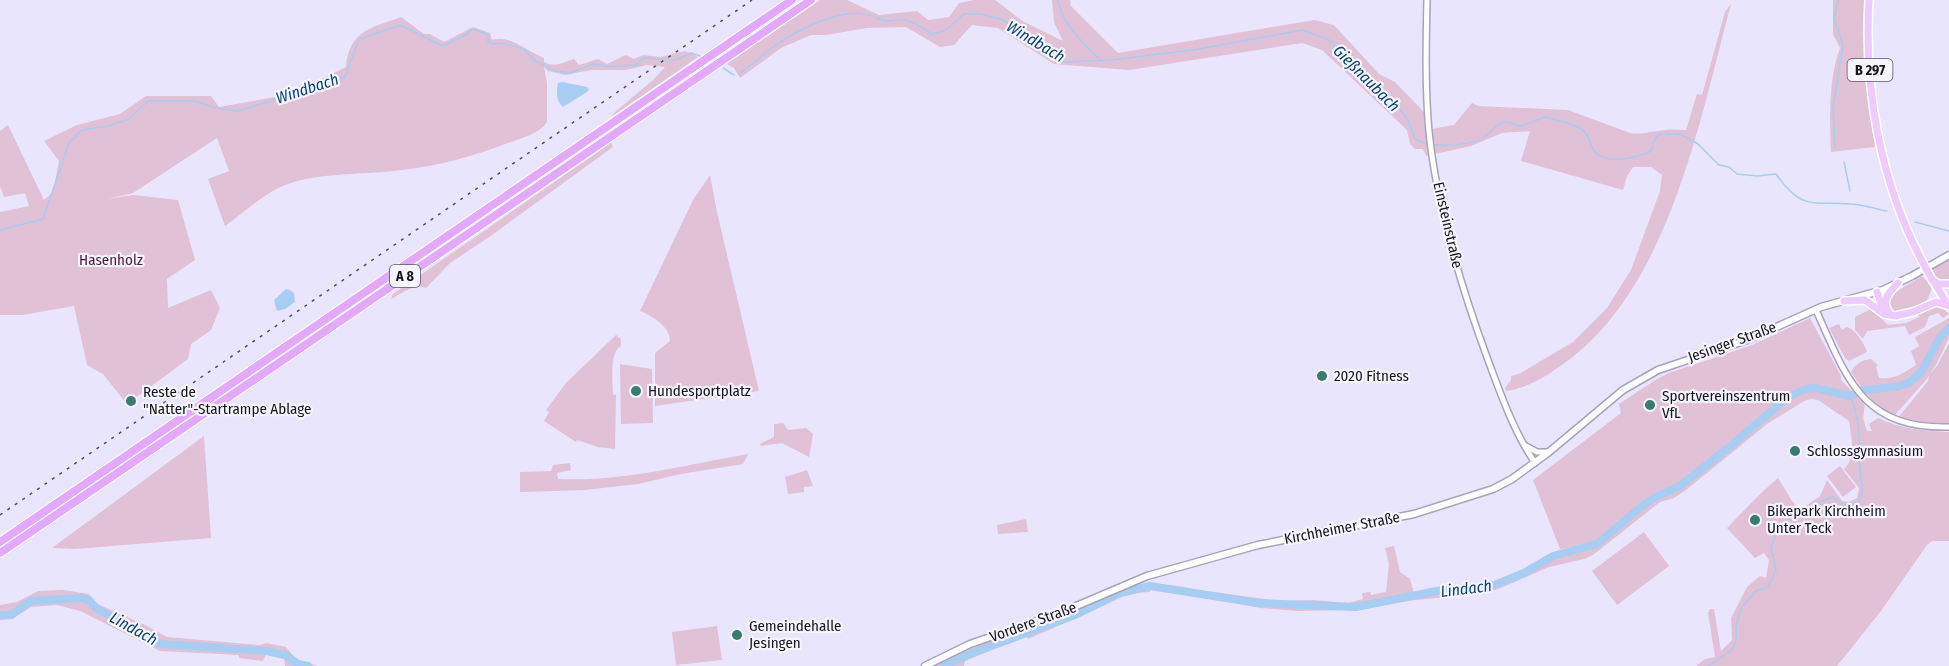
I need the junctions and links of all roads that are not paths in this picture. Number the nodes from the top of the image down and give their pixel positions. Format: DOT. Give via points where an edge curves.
graph roads {
  1 [pos="792,0"];
  2 [pos="811,0"];
  3 [pos="1427,0"];
  4 [pos="1869,0"];
  5 [pos="1949,255"];
  6 [pos="1932,281"];
  7 [pos="1898,283"];
  8 [pos="1949,284"];
  9 [pos="1875,292"];
  10 [pos="1949,293"];
  11 [pos="1844,301"];
  12 [pos="1925,306"];
  13 [pos="1949,307"];
  14 [pos="1816,310"];
  15 [pos="1889,314"];
  16 [pos="1949,427"];
  17 [pos="1521,440"];
  18 [pos="1549,452"];
  19 [pos="1535,463"];
  20 [pos="0,542"];
  21 [pos="0,554"];
  22 [pos="1142,578"];
  23 [pos="925,666"];
  1 -- 20 [label="highway, A 8"];
  2 -- 21 [label="highway, A 8"];
  3 -- 17 [label="street, Einsteinstraße" via="1429,131 1441,200 1480,339"];
  4 -- 6 [label="main road, B 297, bridge" via="1870,70 1882,156 1897,206"];
  5 -- 7 [label="main road, Jesinger Straße"];
  6 -- 8 [label="main road"];
  6 -- 12 [label="main road" via="1931,299"];
  6 -- 13 [label="main road, B 297"];
  7 -- 9 [label="main road, Jesinger Straße"];
  7 -- 15 [label="main road" via="1885,300"];
  9 -- 11 [label="main road, Jesinger Straße"];
  9 -- 15 [label="main road" via="1878,305"];
  10 -- 13 [label="main road"];
  11 -- 14 [label="main road, Jesinger Straße"];
  11 -- 15 [label="main road" via="1865,300"];
  12 -- 13 [label="main road" via="1936,302"];
  12 -- 15 [label="main road" via="1907,314"];
  14 -- 16 [label="street" via="1854,386 1866,400 1885,416 1906,424"];
  14 -- 18 [label="main road, Jesinger Straße" via="1643,378"];
  17 -- 18 [label="street" via="1529,449"];
  17 -- 19 [label="street, Einsteinstraße"];
  18 -- 19 [label="main road, Jesinger Straße"];
  19 -- 22 [label="main road, Kirchheimer Straße" via="1493,489 1424,511 1258,545"];
  22 -- 23 [label="main road, Vordere Straße"];
}
